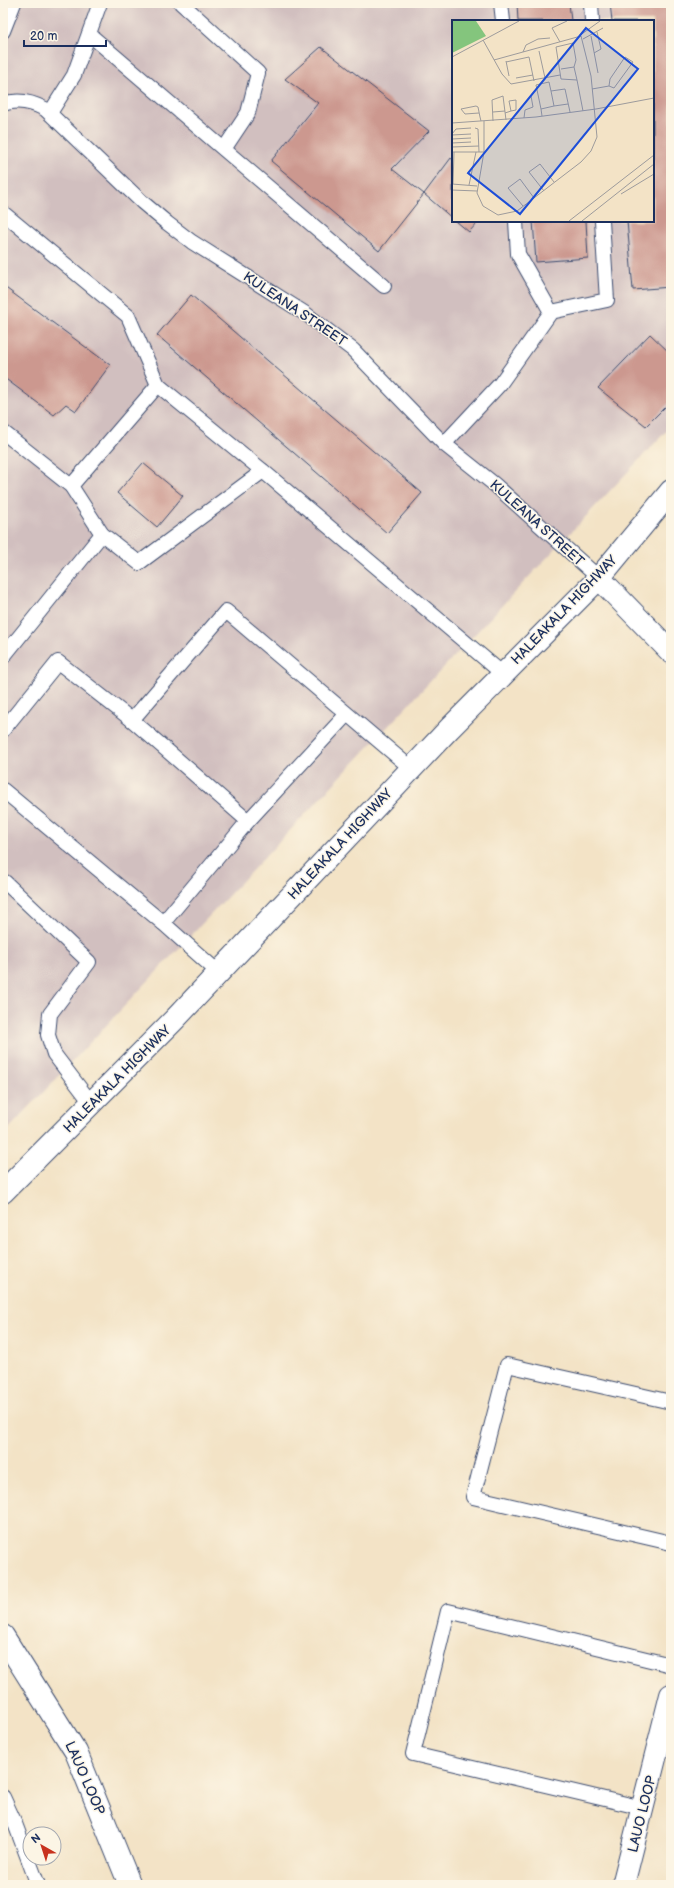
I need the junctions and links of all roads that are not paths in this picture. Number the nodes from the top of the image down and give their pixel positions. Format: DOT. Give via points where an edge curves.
graph roads {
  1 [pos="14,3"];
  2 [pos="100,3"];
  3 [pos="180,3"];
  4 [pos="501,3"];
  5 [pos="591,3"];
  6 [pos="503,20"];
  7 [pos="592,20"];
  8 [pos="3,31"];
  9 [pos="89,34"];
  10 [pos="6,103"];
  11 [pos="50,113"];
  12 [pos="224,149"];
  13 [pos="3,213"];
  14 [pos="516,222"];
  15 [pos="602,222"];
  16 [pos="384,286"];
  17 [pos="551,312"];
  18 [pos="158,385"];
  19 [pos="3,432"];
  20 [pos="444,444"];
  21 [pos="263,471"];
  22 [pos="71,486"];
  23 [pos="671,491"];
  24 [pos="102,534"];
  25 [pos="598,578"];
  26 [pos="671,652"];
  27 [pos="3,656"];
  28 [pos="503,674"];
  29 [pos="347,714"];
  30 [pos="132,720"];
  31 [pos="3,730"];
  32 [pos="412,769"];
  33 [pos="3,790"];
  34 [pos="248,821"];
  35 [pos="5,882"];
  36 [pos="163,923"];
  37 [pos="219,973"];
  38 [pos="92,1104"];
  39 [pos="3,1192"];
  40 [pos="671,1402"];
  41 [pos="671,1543"];
  42 [pos="3,1636"];
  43 [pos="671,1665"];
  44 [pos="671,1695"];
  45 [pos="3,1797"];
  46 [pos="643,1808"];
  47 [pos="38,1885"];
  48 [pos="130,1885"];
  49 [pos="623,1885"];
  1 -- 8 [label="lane"];
  2 -- 9 [label="lane"];
  3 -- 12 [label="lane" via="258,73 248,113"];
  4 -- 6 [label="lane"];
  5 -- 7 [label="lane"];
  9 -- 11 [label="lane" via="74,75"];
  9 -- 12 [label="lane"];
  10 -- 11 [label="lane, KULEANA STREET" via="28,102"];
  11 -- 20 [label="lane, KULEANA STREET" via="167,223 192,242 306,314 354,350"];
  12 -- 16 [label="lane"];
  13 -- 18 [label="lane" via="128,316"];
  14 -- 17 [label="lane" via="518,254"];
  15 -- 17 [label="lane" via="607,300"];
  17 -- 20 [label="lane" via="500,384"];
  18 -- 21 [label="lane"];
  18 -- 22 [label="lane"];
  19 -- 22 [label="lane"];
  20 -- 25 [label="lane, KULEANA STREET" via="494,484"];
  21 -- 24 [label="lane" via="139,563"];
  21 -- 28 [label="lane"];
  22 -- 24 [label="lane"];
  23 -- 25 [label="street, HALEAKALA HIGHWAY"];
  24 -- 27 [label="lane"];
  25 -- 26 [label="street"];
  25 -- 28 [label="street, HALEAKALA HIGHWAY"];
  28 -- 32 [label="street, HALEAKALA HIGHWAY"];
  29 -- 30 [label="lane" via="226,612"];
  29 -- 32 [label="lane"];
  29 -- 34 [label="lane"];
  30 -- 31 [label="lane" via="58,662"];
  30 -- 34 [label="lane"];
  32 -- 37 [label="street, HALEAKALA HIGHWAY"];
  33 -- 36 [label="lane"];
  34 -- 36 [label="lane"];
  35 -- 38 [label="lane" via="89,962 50,1014 48,1035 54,1054"];
  36 -- 37 [label="lane"];
  37 -- 38 [label="street, HALEAKALA HIGHWAY"];
  38 -- 39 [label="street, HALEAKALA HIGHWAY"];
  40 -- 41 [label="lane" via="507,1365 473,1497"];
  42 -- 48 [label="street, LAUO LOOP" via="76,1752"];
  43 -- 46 [label="lane" via="448,1611 413,1754"];
  44 -- 46 [label="street, LAUO LOOP"];
  45 -- 47 [label="lane"];
  46 -- 49 [label="street, LAUO LOOP"];
}
